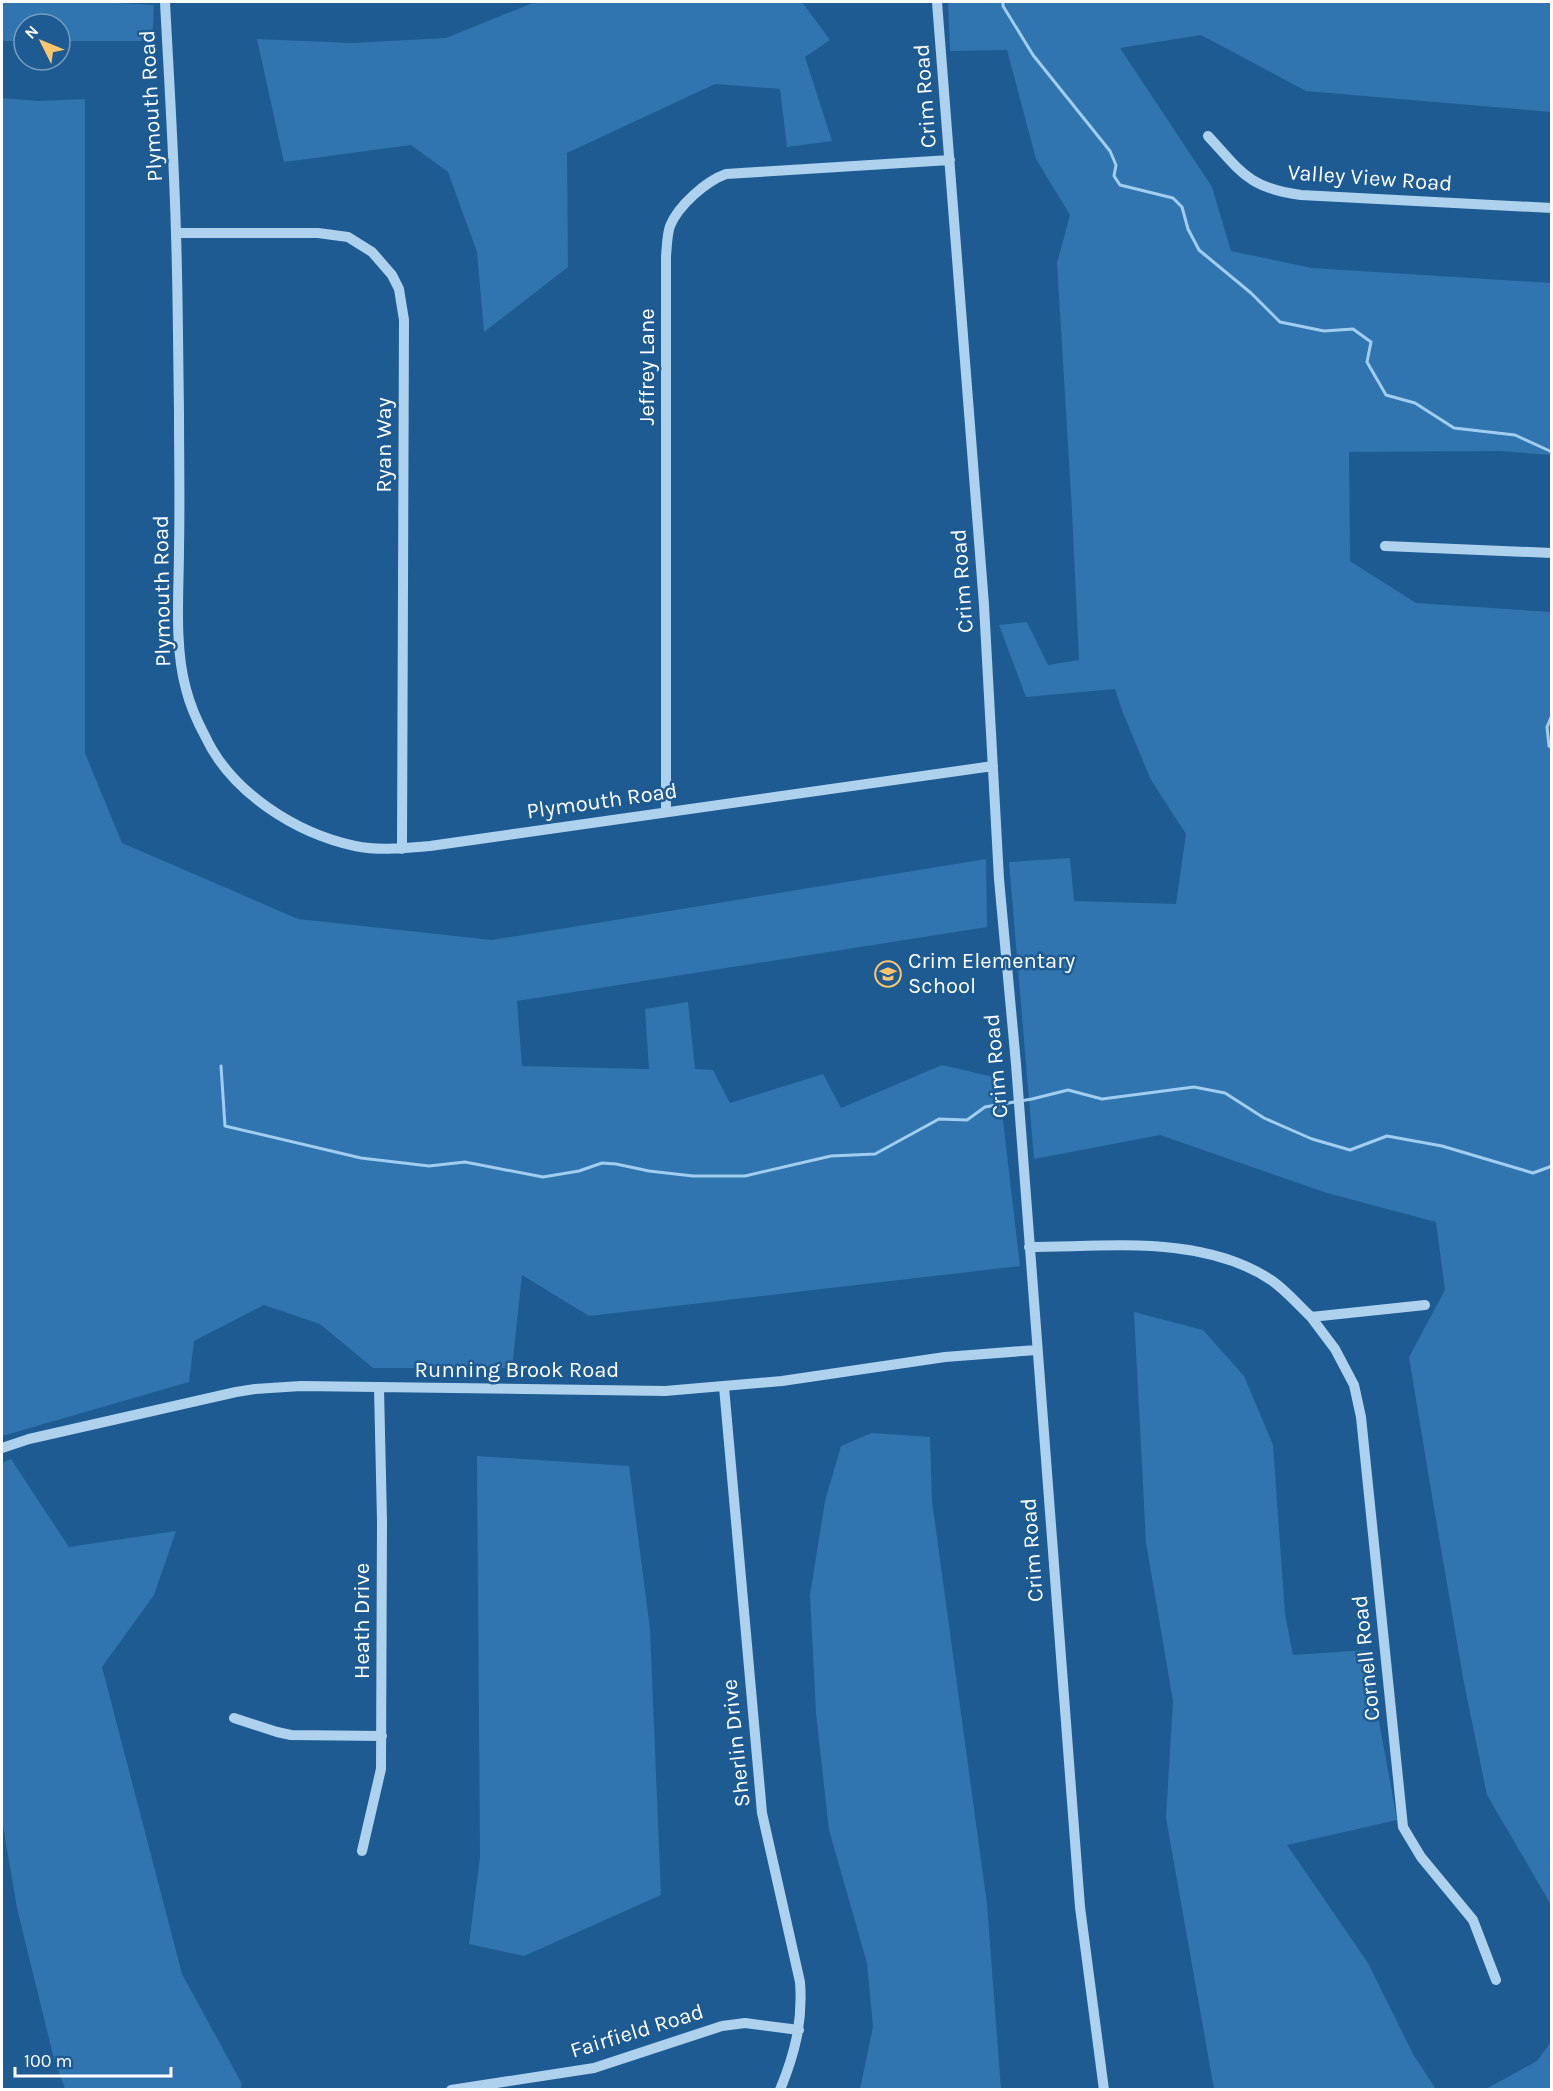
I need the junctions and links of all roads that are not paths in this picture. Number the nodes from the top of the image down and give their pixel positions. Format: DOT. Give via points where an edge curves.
graph roads {
  1 [pos="165,2"];
  2 [pos="938,2"];
  3 [pos="1208,136"];
  4 [pos="950,160"];
  5 [pos="1551,208"];
  6 [pos="176,233"];
  7 [pos="1385,546"];
  8 [pos="1551,553"];
  9 [pos="993,766"];
  10 [pos="666,812"];
  11 [pos="402,849"];
  12 [pos="1029,1247"];
  13 [pos="1425,1305"];
  14 [pos="1311,1317"];
  15 [pos="1036,1350"];
  16 [pos="724,1387"];
  17 [pos="380,1388"];
  18 [pos="2,1448"];
  19 [pos="234,1718"];
  20 [pos="382,1736"];
  21 [pos="362,1851"];
  22 [pos="1496,1980"];
  23 [pos="799,2030"];
  24 [pos="451,2090"];
  25 [pos="780,2090"];
  26 [pos="1104,2090"];
  1 -- 6 [label="street, Plymouth Road"];
  2 -- 4 [label="street, Crim Road"];
  3 -- 5 [label="street, Valley View Road" via="1250,179 1277,192"];
  4 -- 9 [label="street, Crim Road"];
  4 -- 10 [label="street, Jeffrey Lane" via="726,174 705,184 670,226 666,255"];
  6 -- 11 [label="street, Plymouth Road" via="179,624 182,670 191,704 216,757 257,800 293,824 333,840 383,850"];
  6 -- 11 [label="street, Ryan Way" via="318,233 348,237 383,263 399,289 404,320"];
  7 -- 8 [label="street"];
  9 -- 10 [label="street, Plymouth Road"];
  9 -- 12 [label="street, Crim Road"];
  10 -- 11 [label="street, Plymouth Road"];
  12 -- 14 [label="street, Cornell Road" via="1153,1246 1198,1251 1233,1260 1269,1279"];
  12 -- 15 [label="street, Crim Road"];
  13 -- 14 [label="street"];
  14 -- 22 [label="street, Cornell Road" via="1335,1349 1354,1385 1361,1417 1403,1827 1420,1857 1473,1920"];
  15 -- 16 [label="street, Running Brook Road" via="945,1357"];
  15 -- 26 [label="street, Crim Road" via="1080,1907"];
  16 -- 17 [label="street, Running Brook Road"];
  16 -- 23 [label="street, Sherlin Drive" via="762,1813 797,1962 802,2003"];
  17 -- 18 [label="street, Running Brook Road" via="255,1389"];
  17 -- 20 [label="street, Heath Drive"];
  19 -- 20 [label="street" via="291,1735"];
  20 -- 21 [label="street, Heath Drive" via="379,1786"];
  23 -- 24 [label="street, Fairfield Road" via="756,2024 722,2026 594,2068"];
  23 -- 25 [label="street, Sherlin Drive"];
}
